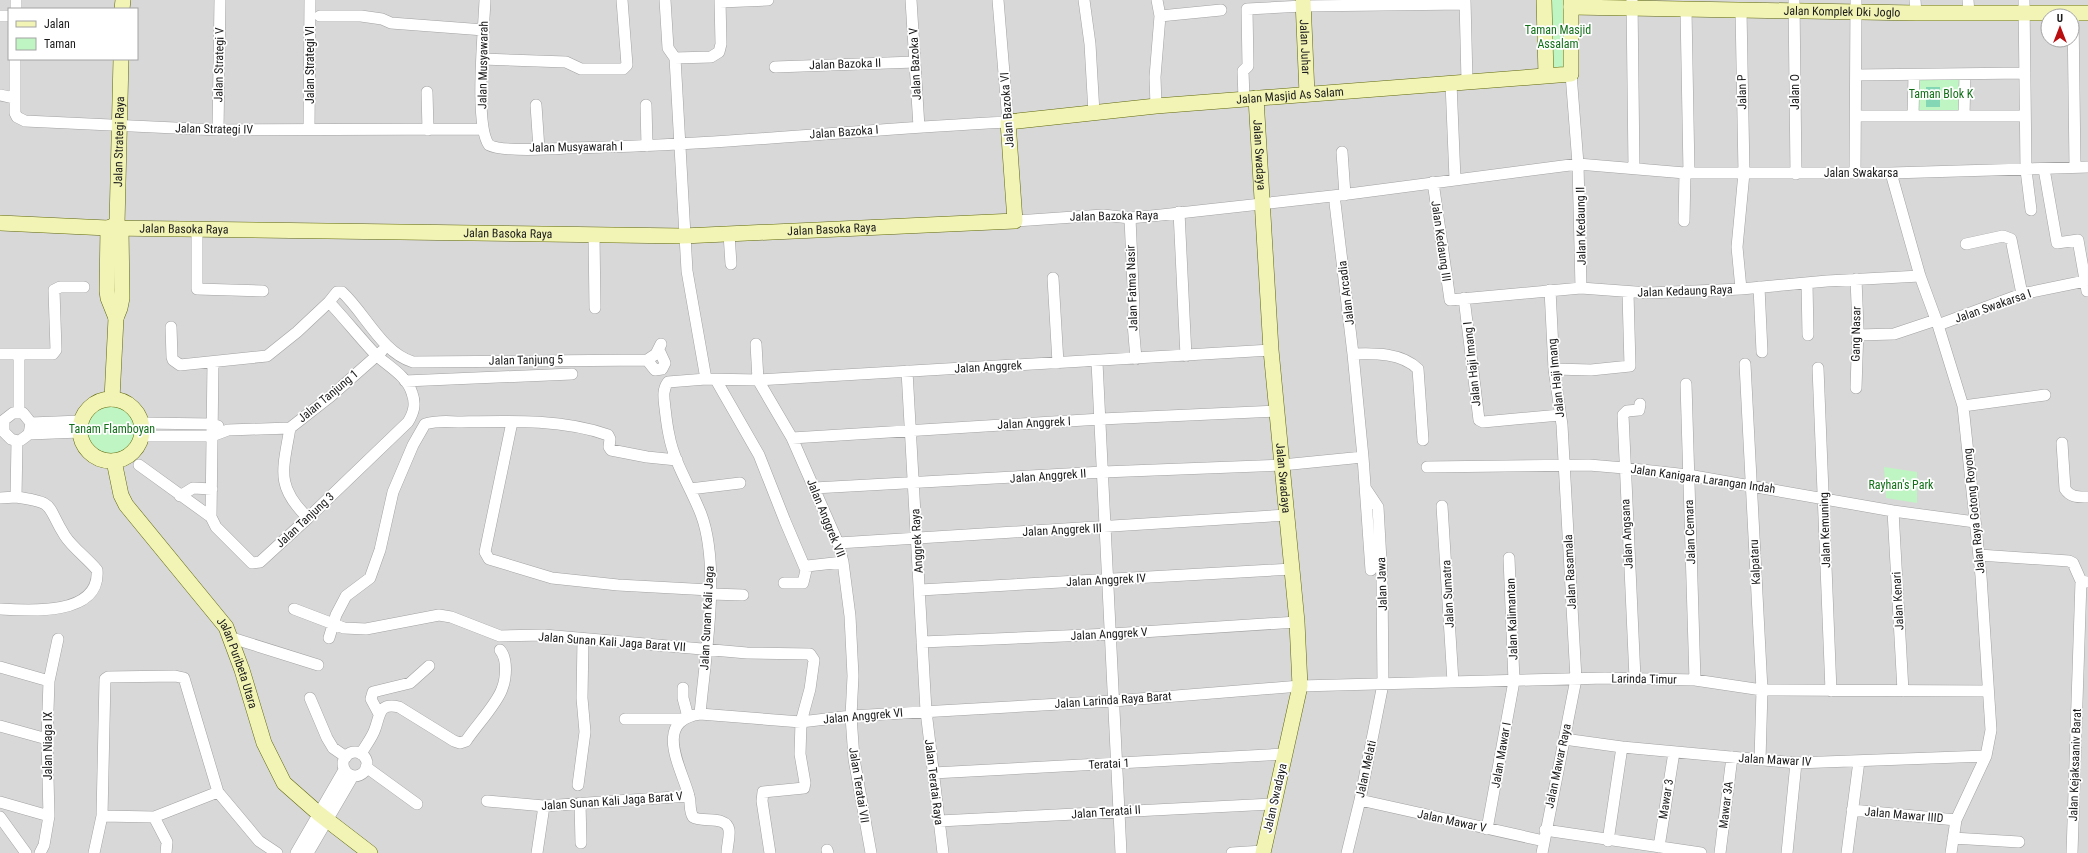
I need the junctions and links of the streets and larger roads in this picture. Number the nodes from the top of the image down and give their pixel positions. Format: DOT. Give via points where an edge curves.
graph roads {
  1 [pos="220,0"];
  2 [pos="310,0"];
  3 [pos="485,0"];
  4 [pos="622,0"];
  5 [pos="665,0"];
  6 [pos="768,0"];
  7 [pos="911,0"];
  8 [pos="998,0"];
  9 [pos="1084,0"];
  10 [pos="1157,0"];
  11 [pos="1544,0"];
  12 [pos="720,1"];
  13 [pos="1465,2"];
  14 [pos="1303,3"];
  15 [pos="1571,4"];
  16 [pos="1632,4"];
  17 [pos="1659,4"];
  18 [pos="1794,5"];
  19 [pos="1856,6"];
  20 [pos="2024,6"];
  21 [pos="1915,7"];
  22 [pos="1969,7"];
  23 [pos="1221,10"];
  24 [pos="1686,10"];
  25 [pos="1741,10"];
  26 [pos="2081,13"];
  27 [pos="320,16"];
  28 [pos="1160,16"];
  29 [pos="484,30"];
  30 [pos="675,58"];
  31 [pos="482,59"];
  32 [pos="15,60"];
  33 [pos="121,60"];
  34 [pos="915,62"];
  35 [pos="774,68"];
  36 [pos="2025,73"];
  37 [pos="1572,74"];
  38 [pos="1965,74"];
  39 [pos="1546,75"];
  40 [pos="1856,75"];
  41 [pos="1914,75"];
  42 [pos="1467,82"];
  43 [pos="1451,83"];
  44 [pos="428,92"];
  45 [pos="1307,94"];
  46 [pos="0,96"];
  47 [pos="14,98"];
  48 [pos="1250,99"];
  49 [pos="536,105"];
  50 [pos="646,105"];
  51 [pos="1156,106"];
  52 [pos="1094,113"];
  53 [pos="1856,116"];
  54 [pos="1913,116"];
  55 [pos="1964,116"];
  56 [pos="2025,116"];
  57 [pos="1008,122"];
  58 [pos="119,127"];
  59 [pos="919,127"];
  60 [pos="218,130"];
  61 [pos="309,130"];
  62 [pos="428,130"];
  63 [pos="483,130"];
  64 [pos="680,144"];
  65 [pos="647,146"];
  66 [pos="539,149"];
  67 [pos="1342,152"];
  68 [pos="1578,164"];
  69 [pos="2075,167"];
  70 [pos="2088,167"];
  71 [pos="1634,168"];
  72 [pos="2044,169"];
  73 [pos="2026,170"];
  74 [pos="1687,173"];
  75 [pos="1744,173"];
  76 [pos="1855,173"];
  77 [pos="1891,173"];
  78 [pos="1796,174"];
  79 [pos="1455,179"];
  80 [pos="1433,182"];
  81 [pos="1340,198"];
  82 [pos="1262,205"];
  83 [pos="2030,210"];
  84 [pos="1179,212"];
  85 [pos="1130,218"];
  86 [pos="1015,221"];
  87 [pos="1684,221"];
  88 [pos="0,223"];
  89 [pos="116,224"];
  90 [pos="197,229"];
  91 [pos="729,234"];
  92 [pos="594,235"];
  93 [pos="683,236"];
  94 [pos="1966,244"];
  95 [pos="731,264"];
  96 [pos="1920,276"];
  97 [pos="1053,278"];
  98 [pos="1856,280"];
  99 [pos="1807,283"];
  100 [pos="2086,286"];
  101 [pos="84,287"];
  102 [pos="1759,287"];
  103 [pos="1582,288"];
  104 [pos="1741,289"];
  105 [pos="1550,290"];
  106 [pos="262,291"];
  107 [pos="1628,293"];
  108 [pos="2022,294"];
  109 [pos="1464,298"];
  110 [pos="1450,300"];
  111 [pos="329,302"];
  112 [pos="595,308"];
  113 [pos="1937,322"];
  114 [pos="171,327"];
  115 [pos="1808,335"];
  116 [pos="1858,335"];
  117 [pos="756,344"];
  118 [pos="387,346"];
  119 [pos="660,347"];
  120 [pos="1271,350"];
  121 [pos="1762,352"];
  122 [pos="0,354"];
  123 [pos="1353,354"];
  124 [pos="19,355"];
  125 [pos="377,356"];
  126 [pos="1186,356"];
  127 [pos="1136,359"];
  128 [pos="542,360"];
  129 [pos="213,362"];
  130 [pos="1097,362"];
  131 [pos="1058,363"];
  132 [pos="1745,364"];
  133 [pos="1818,368"];
  134 [pos="1554,369"];
  135 [pos="907,371"];
  136 [pos="572,374"];
  137 [pos="542,375"];
  138 [pos="711,379"];
  139 [pos="758,380"];
  140 [pos="405,381"];
  141 [pos="1686,384"];
  142 [pos="1856,388"];
  143 [pos="2045,395"];
  144 [pos="112,398"];
  145 [pos="1640,404"];
  146 [pos="1963,406"];
  147 [pos="19,412"];
  148 [pos="1277,412"];
  149 [pos="1560,415"];
  150 [pos="1101,419"];
  151 [pos="31,422"];
  152 [pos="512,422"];
  153 [pos="212,424"];
  154 [pos="1,426"];
  155 [pos="80,426"];
  156 [pos="290,428"];
  157 [pos="142,430"];
  158 [pos="228,430"];
  159 [pos="912,430"];
  160 [pos="29,434"];
  161 [pos="212,436"];
  162 [pos="792,438"];
  163 [pos="1423,440"];
  164 [pos="17,441"];
  165 [pos="2062,443"];
  166 [pos="1363,457"];
  167 [pos="677,460"];
  168 [pos="114,461"];
  169 [pos="139,465"];
  170 [pos="1282,465"];
  171 [pos="1564,465"];
  172 [pos="1427,467"];
  173 [pos="1624,468"];
  174 [pos="1103,472"];
  175 [pos="1688,475"];
  176 [pos="740,483"];
  177 [pos="914,483"];
  178 [pos="1751,485"];
  179 [pos="212,488"];
  180 [pos="814,488"];
  181 [pos="1366,488"];
  182 [pos="690,489"];
  183 [pos="180,496"];
  184 [pos="16,497"];
  185 [pos="2088,497"];
  186 [pos="0,498"];
  187 [pos="1823,498"];
  188 [pos="1442,506"];
  189 [pos="1893,511"];
  190 [pos="1286,515"];
  191 [pos="211,517"];
  192 [pos="308,518"];
  193 [pos="1975,522"];
  194 [pos="1105,528"];
  195 [pos="917,538"];
  196 [pos="838,543"];
  197 [pos="1979,555"];
  198 [pos="1509,558"];
  199 [pos="843,562"];
  200 [pos="805,568"];
  201 [pos="1292,569"];
  202 [pos="1371,570"];
  203 [pos="1107,580"];
  204 [pos="2085,582"];
  205 [pos="784,583"];
  206 [pos="920,590"];
  207 [pos="710,592"];
  208 [pos="743,595"];
  209 [pos="0,609"];
  210 [pos="294,609"];
  211 [pos="1296,622"];
  212 [pos="332,624"];
  213 [pos="1111,634"];
  214 [pos="232,638"];
  215 [pos="329,638"];
  216 [pos="58,639"];
  217 [pos="583,639"];
  218 [pos="922,642"];
  219 [pos="706,648"];
  220 [pos="500,650"];
  221 [pos="318,666"];
  222 [pos="429,666"];
  223 [pos="0,667"];
  224 [pos="1635,678"];
  225 [pos="1576,679"];
  226 [pos="1695,680"];
  227 [pos="49,681"];
  228 [pos="1514,681"];
  229 [pos="1453,682"];
  230 [pos="1383,684"];
  231 [pos="1300,686"];
  232 [pos="683,688"];
  233 [pos="1762,690"];
  234 [pos="1831,691"];
  235 [pos="1904,691"];
  236 [pos="1988,691"];
  237 [pos="2083,696"];
  238 [pos="310,698"];
  239 [pos="1113,701"];
  240 [pos="926,711"];
  241 [pos="379,714"];
  242 [pos="700,714"];
  243 [pos="851,716"];
  244 [pos="686,718"];
  245 [pos="625,719"];
  246 [pos="801,722"];
  247 [pos="0,726"];
  248 [pos="47,739"];
  249 [pos="1564,739"];
  250 [pos="1622,747"];
  251 [pos="1674,752"];
  252 [pos="361,754"];
  253 [pos="1285,754"];
  254 [pos="1986,756"];
  255 [pos="346,757"];
  256 [pos="1732,757"];
  257 [pos="1760,760"];
  258 [pos="1859,760"];
  259 [pos="1796,763"];
  260 [pos="1116,764"];
  261 [pos="366,767"];
  262 [pos="349,773"];
  263 [pos="933,773"];
  264 [pos="578,785"];
  265 [pos="218,792"];
  266 [pos="689,796"];
  267 [pos="1360,800"];
  268 [pos="487,801"];
  269 [pos="0,802"];
  270 [pos="580,803"];
  271 [pos="418,804"];
  272 [pos="1274,804"];
  273 [pos="544,806"];
  274 [pos="1852,810"];
  275 [pos="1119,811"];
  276 [pos="49,816"];
  277 [pos="102,816"];
  278 [pos="322,816"];
  279 [pos="0,817"];
  280 [pos="154,817"];
  281 [pos="1956,820"];
  282 [pos="939,821"];
  283 [pos="1487,829"];
  284 [pos="1544,836"];
  285 [pos="1953,838"];
  286 [pos="1608,841"];
  287 [pos="2020,842"];
  288 [pos="581,843"];
  289 [pos="1659,847"];
  290 [pos="1263,852"];
  291 [pos="26,853"];
  292 [pos="40,853"];
  293 [pos="94,853"];
  294 [pos="166,853"];
  295 [pos="277,853"];
  296 [pos="296,853"];
  297 [pos="308,853"];
  298 [pos="370,853"];
  299 [pos="537,853"];
  300 [pos="727,853"];
  301 [pos="770,853"];
  302 [pos="870,853"];
  303 [pos="943,853"];
  304 [pos="1121,853"];
  305 [pos="1232,853"];
  306 [pos="1347,853"];
  307 [pos="1542,853"];
  308 [pos="1701,853"];
  309 [pos="1720,853"];
  310 [pos="1786,853"];
  311 [pos="1847,853"];
  312 [pos="1951,853"];
  313 [pos="2072,853"];
  1 -- 60 [label="street, Jalan Strategi V"];
  2 -- 61 [label="street, Jalan Strategi VI"];
  3 -- 29 [label="street, Jalan Musyawarah"];
  4 -- 31 [label="street" via="627,65 623,69 581,69 566,62"];
  5 -- 30 [label="street" via="668,48"];
  6 -- 12 [label="street"];
  7 -- 34 [label="street, Jalan Bazoka V"];
  8 -- 57 [label="street, Jalan Bazoka VI"];
  9 -- 52 [label="street" via="1090,44"];
  10 -- 28 [label="street"];
  11 -- 39 [label="street"];
  12 -- 30 [label="street" via="719,52 711,57"];
  13 -- 14 [label="street"];
  13 -- 42 [label="street"];
  14 -- 45 [label="street, Jalan Juhar"];
  14 -- 48 [label="street" via="1247,9 1248,66 1243,71"];
  15 -- 16 [label="street, Jalan Komplek Dki Joglo"];
  15 -- 37 [label="street"];
  16 -- 17 [label="street, Jalan Komplek Dki Joglo"];
  16 -- 71 [label="street"];
  17 -- 24 [label="street, Jalan Komplek Dki Joglo"];
  18 -- 19 [label="street, Jalan Komplek Dki Joglo"];
  18 -- 25 [label="street, Jalan Komplek Dki Joglo"];
  18 -- 78 [label="street, Jalan O"];
  19 -- 21 [label="street, Jalan Komplek Dki Joglo"];
  19 -- 40 [label="street"];
  20 -- 22 [label="street, Jalan Komplek Dki Joglo"];
  20 -- 26 [label="street, Jalan Komplek Dki Joglo"];
  20 -- 36 [label="street"];
  21 -- 22 [label="street, Jalan Komplek Dki Joglo"];
  23 -- 28 [label="street"];
  24 -- 25 [label="street, Jalan Komplek Dki Joglo"];
  24 -- 74 [label="street"];
  25 -- 75 [label="street, Jalan P"];
  26 -- 69 [label="street"];
  27 -- 29 [label="street" via="361,16 391,23"];
  28 -- 51 [label="street" via="1155,77"];
  29 -- 31 [label="street, Jalan Musyawarah"];
  30 -- 64 [label="street"];
  31 -- 63 [label="street, Jalan Musyawarah"];
  32 -- 47 [label="street"];
  33 -- 58 [label="street, Jalan Strategi Raya"];
  34 -- 35 [label="street, Jalan Bazoka II"];
  34 -- 59 [label="street, Jalan Bazoka V"];
  36 -- 38 [label="street"];
  36 -- 56 [label="street"];
  37 -- 39 [label="street, Jalan Masjid As Salam"];
  37 -- 68 [label="street, Jalan Kedaung II"];
  38 -- 41 [label="street"];
  38 -- 55 [label="street"];
  39 -- 42 [label="street, Jalan Masjid As Salam"];
  40 -- 41 [label="street"];
  40 -- 53 [label="street"];
  41 -- 54 [label="street"];
  42 -- 43 [label="street, Jalan Masjid As Salam"];
  43 -- 45 [label="street, Jalan Masjid As Salam"];
  43 -- 79 [label="street"];
  44 -- 62 [label="street"];
  45 -- 48 [label="street, Jalan Masjid As Salam"];
  46 -- 47 [label="street"];
  47 -- 58 [label="street, Jalan Strategi IV" via="16,115 26,121"];
  48 -- 51 [label="street, Jalan Masjid As Salam"];
  48 -- 82 [label="street, Jalan Swadaya"];
  49 -- 66 [label="street"];
  50 -- 65 [label="street"];
  51 -- 52 [label="street, Jalan Masjid As Salam"];
  52 -- 57 [label="street, Jalan Masjid As Salam"];
  53 -- 54 [label="street"];
  53 -- 76 [label="street"];
  54 -- 55 [label="street"];
  55 -- 56 [label="street"];
  56 -- 73 [label="street"];
  57 -- 59 [label="street, Jalan Bazoka I"];
  57 -- 86 [label="street, Jalan Bazoka VI"];
  58 -- 60 [label="street, Jalan Strategi IV"];
  58 -- 89 [label="street, Jalan Strategi Raya"];
  59 -- 64 [label="street, Jalan Bazoka I"];
  60 -- 61 [label="street, Jalan Strategi IV"];
  61 -- 62 [label="street, Jalan Strategi IV"];
  62 -- 63 [label="street, Jalan Strategi IV"];
  63 -- 66 [label="street, Jalan Musyawarah I" via="487,142 492,147"];
  64 -- 65 [label="street, Jalan Musyawarah I"];
  64 -- 93 [label="street"];
  65 -- 66 [label="street, Jalan Musyawarah I"];
  67 -- 81 [label="street, Jalan Arcadia"];
  68 -- 71 [label="street, Jalan Swakarsa"];
  68 -- 79 [label="street, Jalan Swakarsa"];
  68 -- 103 [label="street, Jalan Kedaung II"];
  69 -- 70 [label="street, Jalan Swakarsa"];
  69 -- 72 [label="street, Jalan Swakarsa"];
  71 -- 74 [label="street, Jalan Swakarsa"];
  72 -- 73 [label="street, Jalan Swakarsa"];
  72 -- 100 [label="street" via="2057,243 2078,240"];
  73 -- 77 [label="street, Jalan Swakarsa"];
  73 -- 83 [label="street"];
  74 -- 75 [label="street, Jalan Swakarsa"];
  74 -- 87 [label="street"];
  75 -- 78 [label="street, Jalan Swakarsa"];
  75 -- 104 [label="street, Jalan P" via="1738,242"];
  76 -- 77 [label="street, Jalan Swakarsa"];
  76 -- 78 [label="street, Jalan Swakarsa"];
  77 -- 96 [label="street, Jalan Raya Gotong Royong"];
  79 -- 80 [label="street, Jalan Swakarsa"];
  80 -- 81 [label="street, Jalan Swakarsa"];
  80 -- 110 [label="street, Jalan Kedaung III"];
  81 -- 82 [label="street"];
  81 -- 123 [label="street, Jalan Arcadia"];
  82 -- 84 [label="street, Jalan Bazoka Raya"];
  82 -- 120 [label="street, Jalan Swadaya"];
  84 -- 85 [label="street, Jalan Bazoka Raya"];
  84 -- 126 [label="street"];
  85 -- 86 [label="street, Jalan Bazoka Raya" via="1103,215"];
  85 -- 127 [label="street, Jalan Fatma Nasir"];
  86 -- 91 [label="street, Jalan Basoka Raya"];
  88 -- 89 [label="street, Jalan Basoka Raya"];
  89 -- 90 [label="street, Jalan Basoka Raya"];
  89 -- 144 [label="street" via="114,277 122,298 116,318"];
  90 -- 92 [label="street, Jalan Basoka Raya"];
  90 -- 106 [label="street" via="197,289"];
  91 -- 93 [label="street, Jalan Basoka Raya"];
  91 -- 95 [label="street"];
  92 -- 93 [label="street, Jalan Basoka Raya"];
  92 -- 112 [label="street"];
  93 -- 138 [label="street" via="686,271"];
  94 -- 108 [label="street" via="2003,236 2011,239"];
  96 -- 98 [label="street, Jalan Kedaung Raya"];
  96 -- 113 [label="street, Jalan Raya Gotong Royong"];
  97 -- 131 [label="street"];
  98 -- 99 [label="street, Jalan Kedaung Raya"];
  98 -- 116 [label="street, Gang Nasar"];
  99 -- 102 [label="street, Jalan Kedaung Raya"];
  99 -- 115 [label="street"];
  100 -- 108 [label="street, Jalan Swakarsa I"];
  101 -- 124 [label="street" via="60,287 54,290 55,352"];
  102 -- 104 [label="street, Jalan Kedaung Raya"];
  102 -- 121 [label="street"];
  103 -- 105 [label="street, Jalan Kedaung Raya"];
  103 -- 107 [label="street, Jalan Kedaung Raya"];
  104 -- 107 [label="street, Jalan Kedaung Raya"];
  105 -- 109 [label="street, Jalan Kedaung Raya"];
  105 -- 134 [label="street, Jalan Haji Imang"];
  107 -- 134 [label="street" via="1630,366 1591,370"];
  108 -- 113 [label="street, Jalan Swakarsa I"];
  109 -- 110 [label="street, Jalan Kedaung Raya"];
  109 -- 149 [label="street, Jalan Haji Imang I" via="1479,420 1483,422"];
  111 -- 118 [label="street, Jalan Tanjung 5" via="337,292 342,292"];
  111 -- 125 [label="street, Jalan Tanjung 3"];
  111 -- 129 [label="street" via="298,332 266,356"];
  113 -- 116 [label="street, Jalan Swakarsa I" via="1894,334"];
  113 -- 146 [label="street, Jalan Raya Gotong Royong"];
  114 -- 129 [label="street" via="172,357 176,363 180,365"];
  116 -- 142 [label="street, Gang Nasar"];
  117 -- 139 [label="street"];
  118 -- 125 [label="street, Jalan Tanjung 1"];
  118 -- 128 [label="street, Jalan Tanjung 5" via="413,362"];
  119 -- 128 [label="street, Jalan Tanjung 5" via="653,358 647,360"];
  120 -- 126 [label="street, Jalan Anggrek"];
  120 -- 148 [label="street, Jalan Swadaya"];
  122 -- 124 [label="street"];
  123 -- 163 [label="street" via="1379,353 1412,362 1418,369"];
  123 -- 166 [label="street, Jalan Arcadia"];
  124 -- 147 [label="street"];
  125 -- 140 [label="street, Jalan Tanjung 3"];
  125 -- 156 [label="street, Jalan Tanjung 1"];
  126 -- 127 [label="street, Jalan Anggrek"];
  127 -- 130 [label="street, Jalan Anggrek"];
  128 -- 137 [label="street"];
  129 -- 153 [label="street"];
  130 -- 131 [label="street, Jalan Anggrek"];
  130 -- 150 [label="street"];
  131 -- 135 [label="street, Jalan Anggrek"];
  132 -- 178 [label="street, Kalpataru"];
  133 -- 187 [label="street, Jalan Kemuning"];
  134 -- 149 [label="street, Jalan Haji Imang"];
  135 -- 139 [label="street, Jalan Anggrek"];
  135 -- 159 [label="street, Anggrek Raya"];
  136 -- 137 [label="street, Jalan Tanjung 5"];
  137 -- 140 [label="street, Jalan Tanjung 5"];
  138 -- 139 [label="street, Jalan Anggrek"];
  138 -- 167 [label="street, Jalan Sunan Kali Jaga" via="668,382 664,388 669,436"];
  138 -- 200 [label="street" via="759,455"];
  139 -- 162 [label="street, Jalan Anggrek VII"];
  140 -- 192 [label="street, Jalan Tanjung 3" via="412,392 414,414"];
  141 -- 175 [label="street, Jalan Cemara"];
  143 -- 146 [label="street"];
  144 -- 155 [label="street" via="93,405 86,412"];
  144 -- 157 [label="street" via="128,403 134,408"];
  145 -- 173 [label="street, Jalan Angsana" via="1639,410 1627,411 1623,415"];
  146 -- 193 [label="street, Jalan Raya Gotong Royong"];
  147 -- 151 [label="street"];
  147 -- 154 [label="street" via="8,416"];
  148 -- 150 [label="street, Jalan Anggrek I"];
  148 -- 170 [label="street, Jalan Swadaya"];
  149 -- 171 [label="street, Jalan Haji Imang"];
  150 -- 159 [label="street, Jalan Anggrek I"];
  150 -- 174 [label="street"];
  151 -- 155 [label="street"];
  151 -- 160 [label="street"];
  152 -- 167 [label="street" via="585,428 608,435 608,447 611,450"];
  152 -- 207 [label="street" via="485,552 489,559 552,578 618,586"];
  152 -- 212 [label="street" via="441,420 425,424 393,492 380,550 370,578 346,596"];
  153 -- 157 [label="street"];
  153 -- 158 [label="street"];
  153 -- 161 [label="street"];
  154 -- 164 [label="street" via="7,436"];
  155 -- 160 [label="street"];
  155 -- 168 [label="street" via="85,447 91,454"];
  156 -- 158 [label="street, Jalan Tanjung 1"];
  156 -- 192 [label="street" via="283,476 293,504"];
  157 -- 161 [label="street"];
  157 -- 168 [label="street" via="139,444 132,453"];
  158 -- 161 [label="street"];
  159 -- 162 [label="street, Jalan Anggrek I"];
  159 -- 177 [label="street, Anggrek Raya"];
  160 -- 164 [label="street"];
  161 -- 179 [label="street"];
  162 -- 180 [label="street, Jalan Anggrek VII"];
  164 -- 184 [label="street"];
  165 -- 185 [label="street" via="2068,494"];
  166 -- 170 [label="street"];
  166 -- 181 [label="street, Jalan Arcadia"];
  167 -- 182 [label="street, Jalan Sunan Kali Jaga"];
  168 -- 214 [label="street, Jalan Puribeta Utara" via="121,496 126,505 211,607"];
  169 -- 183 [label="street"];
  170 -- 174 [label="street, Jalan Anggrek II"];
  170 -- 190 [label="street, Jalan Swadaya"];
  171 -- 172 [label="street, Jalan Kanigara Larangan Indah"];
  171 -- 173 [label="street, Jalan Kanigara Larangan Indah"];
  171 -- 225 [label="street, Jalan Rasamala"];
  173 -- 175 [label="street, Jalan Kanigara Larangan Indah"];
  173 -- 224 [label="street, Jalan Angsana"];
  174 -- 177 [label="street, Jalan Anggrek II"];
  174 -- 194 [label="street"];
  175 -- 178 [label="street, Jalan Kanigara Larangan Indah"];
  175 -- 226 [label="street, Jalan Cemara"];
  176 -- 182 [label="street"];
  177 -- 180 [label="street, Jalan Anggrek II"];
  177 -- 195 [label="street, Anggrek Raya"];
  178 -- 187 [label="street, Jalan Kanigara Larangan Indah"];
  178 -- 233 [label="street, Kalpataru"];
  179 -- 183 [label="street" via="193,488"];
  179 -- 191 [label="street"];
  180 -- 196 [label="street, Jalan Anggrek VII"];
  181 -- 202 [label="street, Jalan Arcadia"];
  181 -- 230 [label="street, Jalan Jawa" via="1378,506"];
  182 -- 207 [label="street, Jalan Sunan Kali Jaga" via="701,515 708,544"];
  183 -- 191 [label="street"];
  184 -- 186 [label="street"];
  184 -- 209 [label="street" via="40,500 50,507 65,537 97,570 97,580 88,596 63,608 39,611"];
  187 -- 189 [label="street, Jalan Kanigara Larangan Indah"];
  187 -- 234 [label="street, Jalan Kemuning"];
  188 -- 229 [label="street, Jalan Sumatra"];
  189 -- 193 [label="street, Jalan Kanigara Larangan Indah"];
  189 -- 235 [label="street, Jalan Kenari"];
  190 -- 194 [label="street, Jalan Anggrek III"];
  190 -- 201 [label="street, Jalan Swadaya"];
  191 -- 192 [label="street, Jalan Tanjung 3" via="216,527 252,563 260,562"];
  193 -- 197 [label="street, Jalan Raya Gotong Royong"];
  194 -- 195 [label="street, Jalan Anggrek III"];
  194 -- 203 [label="street"];
  195 -- 196 [label="street, Jalan Anggrek III"];
  195 -- 206 [label="street, Anggrek Raya"];
  196 -- 199 [label="street, Jalan Anggrek VII"];
  197 -- 204 [label="street" via="2069,561"];
  197 -- 236 [label="street, Jalan Raya Gotong Royong"];
  198 -- 228 [label="street, Jalan Kalimantan"];
  199 -- 200 [label="street" via="809,565"];
  199 -- 243 [label="street, Jalan Anggrek VII" via="850,616"];
  200 -- 205 [label="street" via="803,582"];
  201 -- 203 [label="street, Jalan Anggrek IV"];
  201 -- 211 [label="street, Jalan Swadaya"];
  203 -- 206 [label="street, Jalan Anggrek IV"];
  203 -- 213 [label="street"];
  204 -- 237 [label="street, Jalan Kejaksaaniv Barat"];
  206 -- 218 [label="street, Anggrek Raya"];
  207 -- 208 [label="street"];
  207 -- 219 [label="street, Jalan Sunan Kali Jaga"];
  210 -- 212 [label="street, Jalan Sunan Kali Jaga Barat VII"];
  211 -- 213 [label="street, Jalan Anggrek V"];
  211 -- 231 [label="street, Jalan Swadaya"];
  212 -- 215 [label="street"];
  212 -- 217 [label="street, Jalan Sunan Kali Jaga Barat VII" via="344,628 366,629 439,615 451,617 500,636 544,635"];
  213 -- 218 [label="street, Jalan Anggrek V"];
  213 -- 239 [label="street"];
  214 -- 221 [label="street"];
  214 -- 278 [label="street, Jalan Puribeta Utara" via="264,743 280,777 294,793"];
  216 -- 227 [label="street, Jalan Niaga IX"];
  217 -- 219 [label="street, Jalan Sunan Kali Jaga Barat VII"];
  217 -- 264 [label="street" via="582,698 585,732"];
  218 -- 240 [label="street, Anggrek Raya"];
  219 -- 242 [label="street, Jalan Sunan Kali Jaga"];
  219 -- 246 [label="street, Jalan Sunan Kali Jaga Barat VII" via="810,654 814,660 810,689"];
  220 -- 241 [label="street" via="505,656 502,691 463,742 454,741 399,708 384,708"];
  222 -- 241 [label="street" via="410,683 372,692 371,699"];
  223 -- 227 [label="street"];
  224 -- 225 [label="street, Larinda Timur"];
  224 -- 226 [label="street, Larinda Timur"];
  225 -- 228 [label="street, Larinda Timur"];
  225 -- 249 [label="street, Jalan Mawar Raya"];
  226 -- 233 [label="street, Larinda Timur"];
  227 -- 248 [label="street, Jalan Niaga IX"];
  228 -- 229 [label="street, Larinda Timur"];
  228 -- 283 [label="street, Jalan Mawar I"];
  229 -- 230 [label="street, Larinda Timur"];
  230 -- 231 [label="street, Larinda Timur"];
  230 -- 267 [label="street, Jalan Melati"];
  231 -- 239 [label="street, Jalan Larinda Raya Barat"];
  231 -- 253 [label="street, Jalan Swadaya"];
  232 -- 244 [label="street"];
  233 -- 234 [label="street, Larinda Timur"];
  233 -- 257 [label="street, Kalpataru"];
  234 -- 235 [label="street, Larinda Timur"];
  235 -- 236 [label="street, Larinda Timur"];
  236 -- 254 [label="street, Jalan Raya Gotong Royong" via="1991,730"];
  237 -- 313 [label="street, Jalan Kejaksaaniv Barat"];
  238 -- 255 [label="street" via="333,748"];
  239 -- 240 [label="street, Jalan Larinda Raya Barat"];
  239 -- 260 [label="street"];
  240 -- 243 [label="street, Jalan Anggrek VI"];
  240 -- 263 [label="street, Jalan Teratai Raya"];
  241 -- 252 [label="street" via="375,730"];
  242 -- 244 [label="street"];
  242 -- 246 [label="street, Jalan Anggrek VI"];
  243 -- 246 [label="street, Jalan Anggrek VI"];
  243 -- 302 [label="street, Jalan Teratai VII" via="854,759"];
  244 -- 245 [label="street"];
  244 -- 266 [label="street" via="676,728 674,740 675,757"];
  246 -- 301 [label="street" via="800,754 806,783 804,788 763,792 762,795"];
  247 -- 248 [label="street"];
  248 -- 276 [label="street, Jalan Niaga IX"];
  249 -- 250 [label="street, Jalan Mawar IV"];
  249 -- 284 [label="street, Jalan Mawar Raya"];
  250 -- 251 [label="street, Jalan Mawar IV"];
  250 -- 286 [label="street"];
  251 -- 256 [label="street, Jalan Mawar IV"];
  251 -- 289 [label="street, Mawar 3"];
  252 -- 255 [label="street" via="353,753"];
  252 -- 261 [label="street"];
  253 -- 260 [label="street, Teratai 1"];
  253 -- 272 [label="street, Jalan Swadaya"];
  254 -- 258 [label="street, Jalan Mawar IV"];
  254 -- 281 [label="street, Jalan Raya Gotong Royong"];
  255 -- 262 [label="street" via="343,765"];
  256 -- 257 [label="street, Jalan Mawar IV"];
  256 -- 309 [label="street, Mawar 3A"];
  257 -- 259 [label="street, Jalan Mawar IV"];
  258 -- 259 [label="street, Jalan Mawar IV"];
  258 -- 274 [label="street"];
  259 -- 310 [label="street"];
  260 -- 263 [label="street, Teratai 1"];
  260 -- 275 [label="street"];
  261 -- 262 [label="street" via="364,772"];
  261 -- 271 [label="street"];
  262 -- 278 [label="street"];
  263 -- 282 [label="street, Jalan Teratai Raya"];
  265 -- 277 [label="street" via="184,678 108,677 104,682"];
  265 -- 280 [label="street"];
  265 -- 295 [label="street" via="259,841"];
  266 -- 270 [label="street, Jalan Sunan Kali Jaga Barat V"];
  266 -- 300 [label="street" via="693,817 697,820 725,823 729,830"];
  267 -- 283 [label="street, Jalan Mawar V"];
  267 -- 306 [label="street, Jalan Melati"];
  268 -- 273 [label="street, Jalan Sunan Kali Jaga Barat V"];
  269 -- 276 [label="street"];
  270 -- 273 [label="street, Jalan Sunan Kali Jaga Barat V"];
  270 -- 288 [label="street"];
  272 -- 275 [label="street, Jalan Teratai II"];
  272 -- 290 [label="street, Jalan Swadaya"];
  273 -- 299 [label="street"];
  274 -- 281 [label="street, Jalan Mawar IIID"];
  274 -- 311 [label="street"];
  275 -- 282 [label="street, Jalan Teratai II"];
  275 -- 304 [label="street"];
  276 -- 292 [label="street, Jalan Niaga IX"];
  277 -- 280 [label="street"];
  277 -- 293 [label="street"];
  278 -- 296 [label="street"];
  278 -- 297 [label="street"];
  278 -- 298 [label="street, Jalan Puribeta Utara"];
  279 -- 291 [label="street"];
  280 -- 294 [label="street" via="167,842"];
  281 -- 285 [label="street, Jalan Raya Gotong Royong"];
  282 -- 303 [label="street, Jalan Teratai Raya"];
  283 -- 284 [label="street, Jalan Mawar V"];
  284 -- 286 [label="street, Jalan Mawar V"];
  284 -- 307 [label="street, Jalan Mawar Raya"];
  285 -- 287 [label="street"];
  285 -- 312 [label="street, Jalan Raya Gotong Royong"];
  286 -- 289 [label="street, Jalan Mawar V"];
  289 -- 308 [label="street, Jalan Mawar V"];
  290 -- 305 [label="street"];
}
